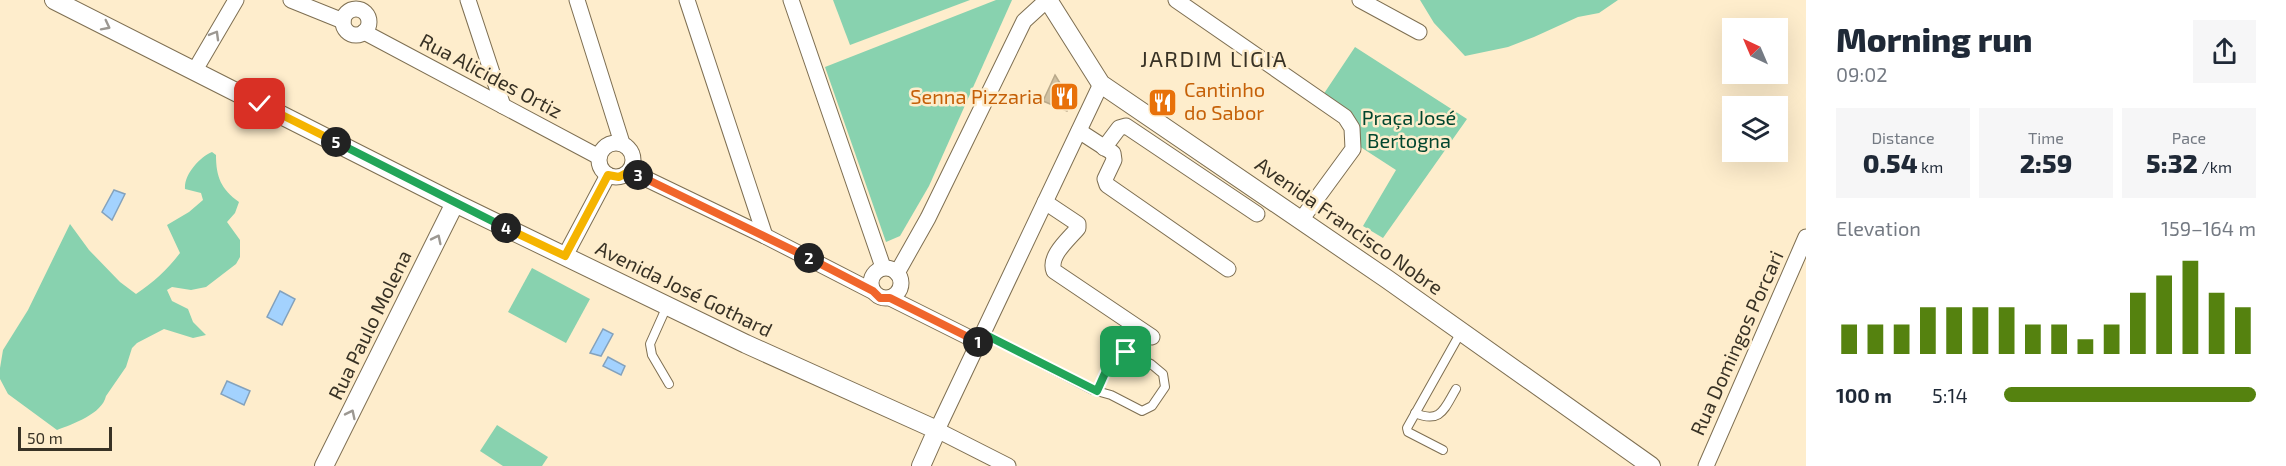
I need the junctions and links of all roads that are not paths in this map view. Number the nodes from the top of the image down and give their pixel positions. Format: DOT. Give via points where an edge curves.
graph roads {
  1 [pos="54,0"];
  2 [pos="236,0"];
  3 [pos="291,0"];
  4 [pos="468,0"];
  5 [pos="577,0"];
  6 [pos="687,0"];
  7 [pos="791,0"];
  8 [pos="1048,0"];
  9 [pos="1176,0"];
  10 [pos="1360,0"];
  11 [pos="359,5"];
  12 [pos="343,21"];
  13 [pos="364,32"];
  14 [pos="1419,32"];
  15 [pos="195,70"];
  16 [pos="1101,84"];
  17 [pos="503,106"];
  18 [pos="1079,131"];
  19 [pos="622,143"];
  20 [pos="1104,148"];
  21 [pos="599,157"];
  22 [pos="630,171"];
  23 [pos="608,175"];
  24 [pos="1045,202"];
  25 [pos="455,204"];
  26 [pos="1257,214"];
  27 [pos="1301,220"];
  28 [pos="765,236"];
  29 [pos="1806,237"];
  30 [pos="565,256"];
  31 [pos="1228,269"];
  32 [pos="890,270"];
  33 [pos="873,291"];
  34 [pos="890,298"];
  35 [pos="667,306"];
  36 [pos="1461,332"];
  37 [pos="980,337"];
  38 [pos="1152,338"];
  39 [pos="669,384"];
  40 [pos="1456,389"];
  41 [pos="1097,391"];
  42 [pos="1415,413"];
  43 [pos="937,430"];
  44 [pos="1443,450"];
  45 [pos="324,466"];
  46 [pos="921,466"];
  47 [pos="1008,466"];
  48 [pos="1651,466"];
  49 [pos="1706,466"];
  1 -- 15 [label="street, Avenida José Gothard, one-way"];
  15 -- 2 [label="street, one-way"];
  3 -- 12 [label="street"];
  4 -- 17 [label="street"];
  5 -- 19 [label="street"];
  6 -- 28 [label="street"];
  7 -- 32 [label="street"];
  8 -- 16 [label="street, Avenida Francisco Nobre"];
  8 -- 32 [label="street" via="1024,21 928,218"];
  9 -- 27 [label="street" via="1345,117 1352,128 1353,150"];
  10 -- 14 [label="street"];
  11 -- 12 [label="street"];
  11 -- 13 [label="street" via="369,22"];
  12 -- 13 [label="street" via="348,32"];
  13 -- 17 [label="street, Rua Alicides Ortiz"];
  15 -- 25 [label="street, Avenida José Gothard"];
  16 -- 18 [label="street"];
  16 -- 27 [label="street, Avenida Francisco Nobre"];
  17 -- 21 [label="street, Rua Alicides Ortiz"];
  18 -- 20 [label="street"];
  18 -- 24 [label="street"];
  19 -- 21 [label="street" via="605,147"];
  19 -- 22 [label="street" via="633,155"];
  20 -- 26 [label="street" via="1126,126"];
  20 -- 31 [label="street" via="1113,153 1114,160 1105,179 1107,185"];
  21 -- 23 [label="street" via="600,167"];
  22 -- 23 [label="street" via="619,177"];
  22 -- 28 [label="street"];
  23 -- 30 [label="street"];
  24 -- 37 [label="street"];
  24 -- 38 [label="street" via="1078,225 1053,258 1054,271"];
  25 -- 30 [label="street, Avenida José Gothard"];
  45 -- 25 [label="street, Rua Paulo Molena, one-way"];
  27 -- 36 [label="street, Avenida Francisco Nobre"];
  28 -- 33 [label="street"];
  29 -- 49 [label="street, Rua Domingos Porcari"];
  30 -- 35 [label="street, Avenida José Gothard"];
  32 -- 33 [label="street" via="874,272 870,286"];
  32 -- 34 [label="street" via="900,277 901,287"];
  33 -- 34 [label="street" via="880,298"];
  34 -- 37 [label="street"];
  35 -- 39 [label="lane" via="650,344"];
  35 -- 43 [label="street, Avenida José Gothard"];
  36 -- 42 [label="lane"];
  36 -- 48 [label="street, Avenida Francisco Nobre"];
  37 -- 41 [label="lane"];
  37 -- 43 [label="street"];
  40 -- 42 [label="lane" via="1435,417"];
  41 -- 41 [label="lane" via="1142,411 1152,406 1164,387 1163,374 1126,352 1110,362"];
  42 -- 44 [label="lane" via="1408,432"];
  43 -- 46 [label="street"];
  43 -- 47 [label="street, Avenida José Gothard"];
}
